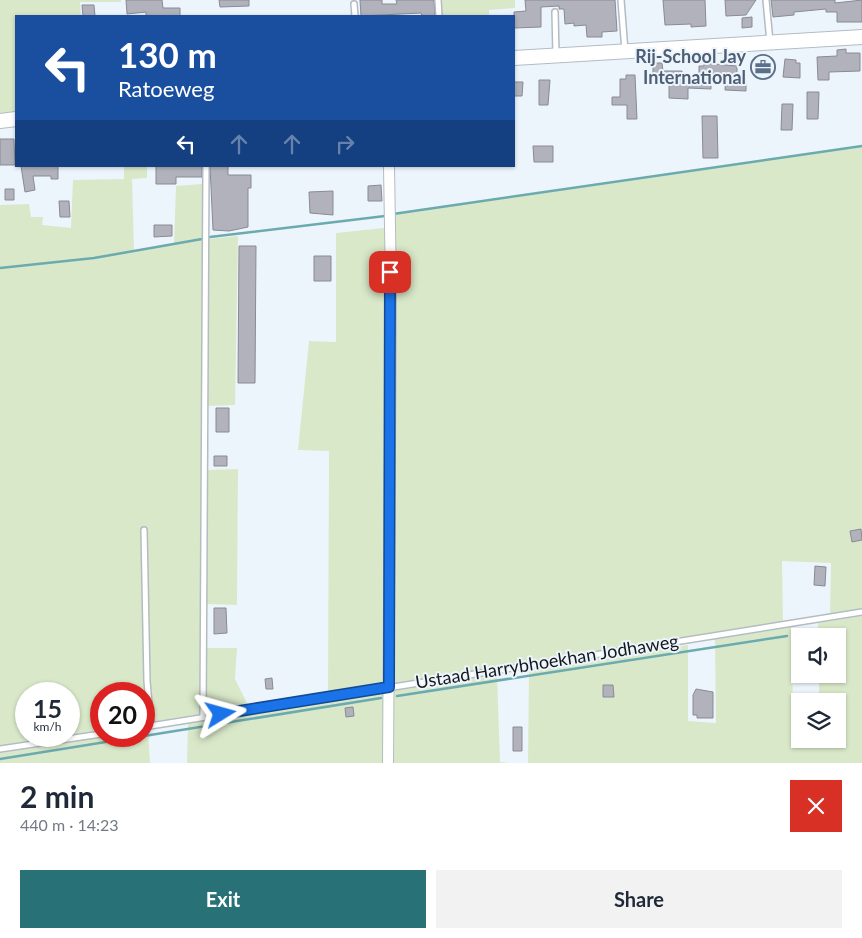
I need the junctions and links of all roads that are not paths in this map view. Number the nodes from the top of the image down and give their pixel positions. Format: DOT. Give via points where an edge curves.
graph roads {
  1 [pos="438,0"];
  2 [pos="621,0"];
  3 [pos="766,0"];
  4 [pos="354,4"];
  5 [pos="555,12"];
  6 [pos="355,15"];
  7 [pos="439,15"];
  8 [pos="862,38"];
  9 [pos="770,42"];
  10 [pos="625,52"];
  11 [pos="556,56"];
  12 [pos="515,58"];
  13 [pos="15,119"];
  14 [pos="0,121"];
  15 [pos="206,167"];
  16 [pos="389,167"];
  17 [pos="144,530"];
  18 [pos="862,612"];
  19 [pos="147,682"];
  20 [pos="389,687"];
  21 [pos="203,716"];
  22 [pos="155,725"];
  23 [pos="90,736"];
  24 [pos="0,749"];
  25 [pos="388,763"];
  1 -- 7 [label="lane"];
  2 -- 10 [label="lane"];
  3 -- 9 [label="lane"];
  4 -- 6 [label="lane"];
  5 -- 11 [label="lane"];
  8 -- 9 [label="main road"];
  9 -- 10 [label="main road"];
  10 -- 11 [label="main road"];
  11 -- 12 [label="main road"];
  13 -- 14 [label="main road"];
  15 -- 21 [label="lane"];
  16 -- 20 [label="street"];
  17 -- 19 [label="lane"];
  18 -- 20 [label="lane, Ustaad Harrybhoekhan Jodhaweg"];
  20 -- 21 [label="lane, Ustaad Harrybhoekhan Jodhaweg"];
  20 -- 25 [label="street"];
  21 -- 22 [label="lane, Ustaad Harrybhoekhan Jodhaweg"];
  23 -- 24 [label="lane"];
}
